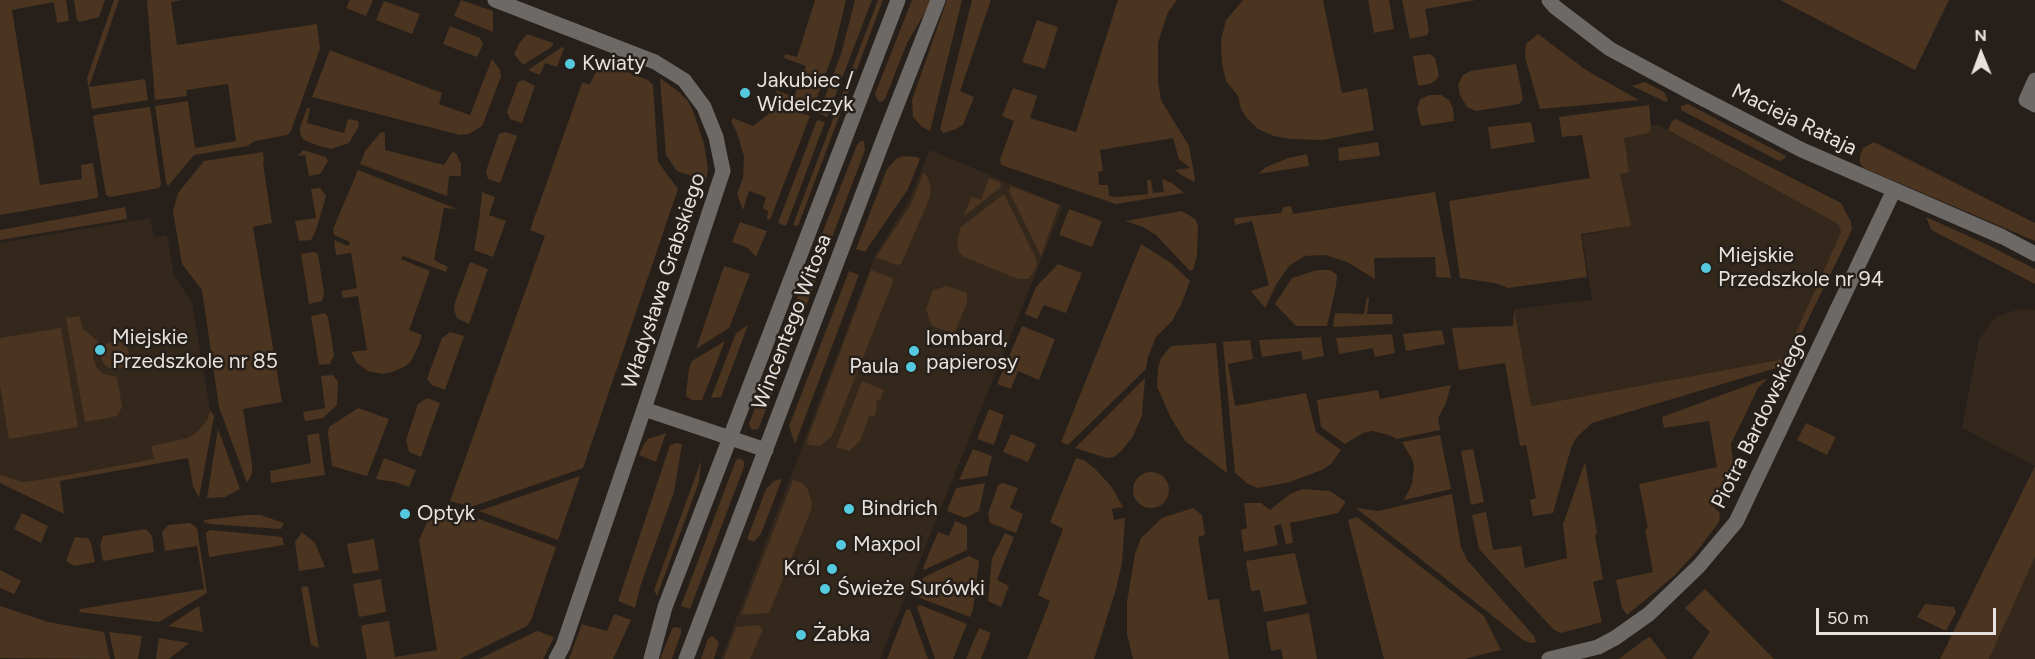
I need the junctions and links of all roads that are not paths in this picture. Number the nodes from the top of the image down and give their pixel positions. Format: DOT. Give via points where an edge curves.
graph roads {
  1 [pos="495,0"];
  2 [pos="898,0"];
  3 [pos="938,0"];
  4 [pos="1550,0"];
  5 [pos="2035,80"];
  6 [pos="2035,105"];
  7 [pos="1894,190"];
  8 [pos="2035,254"];
  9 [pos="645,409"];
  10 [pos="731,438"];
  11 [pos="766,450"];
  12 [pos="556,659"];
  13 [pos="651,659"];
  14 [pos="686,659"];
  15 [pos="1549,659"];
  1 -- 9 [label="street, Władysława Grabskiego" via="655,62 684,81 704,107 716,137 723,171"];
  2 -- 10 [label="street, Wincentego Witosa"];
  3 -- 11 [label="street, Wincentego Witosa"];
  4 -- 7 [label="street, Macieja Rataja" via="1620,54 1802,150"];
  5 -- 6 [label="street" via="2026,100"];
  7 -- 8 [label="street, Macieja Rataja"];
  7 -- 15 [label="street, Piotra Bardowskiego" via="1736,522 1699,566 1648,614 1598,647"];
  9 -- 10 [label="street"];
  9 -- 12 [label="street, Władysława Grabskiego"];
  10 -- 11 [label="street"];
  10 -- 13 [label="street, Wincentego Witosa" via="665,607"];
  11 -- 14 [label="street, Wincentego Witosa"];
}
